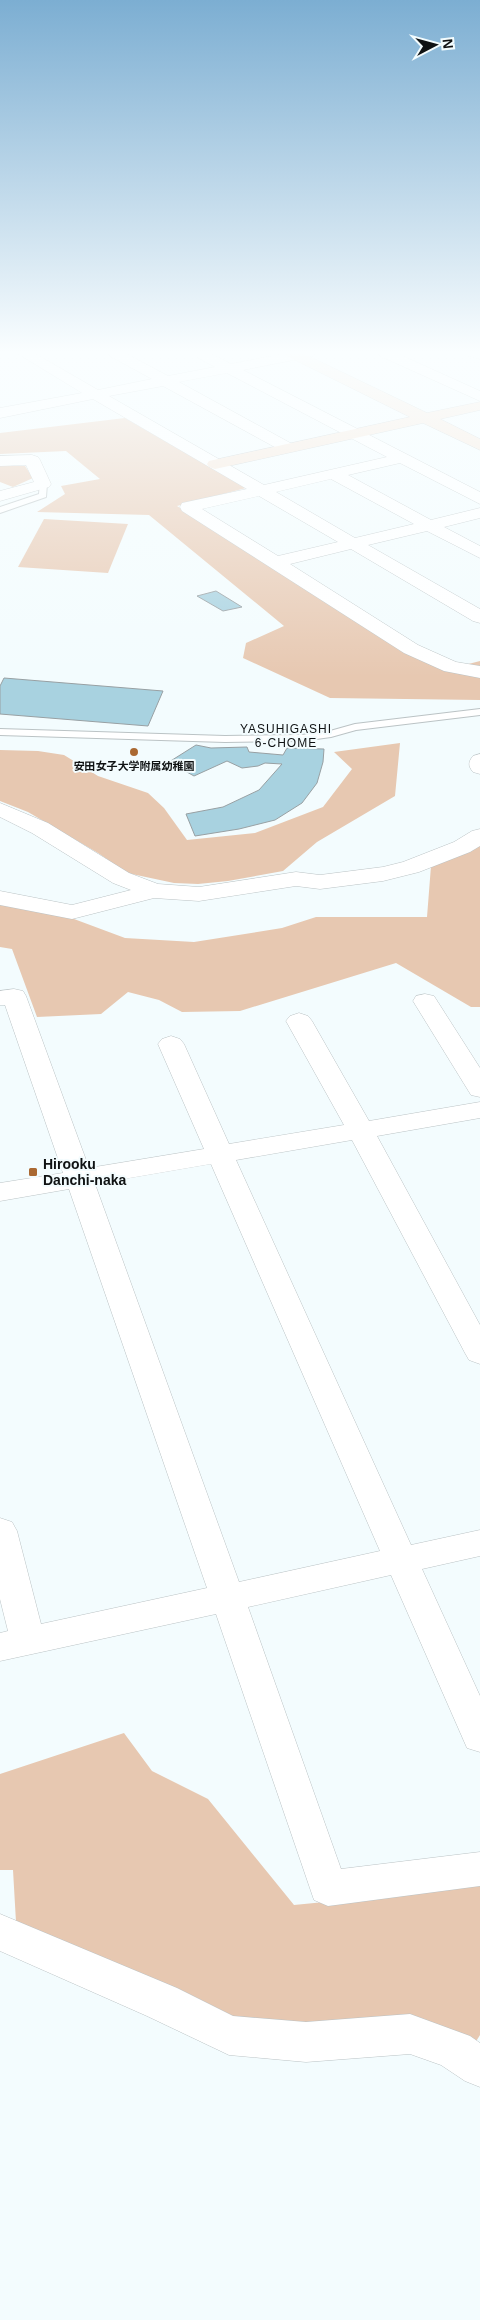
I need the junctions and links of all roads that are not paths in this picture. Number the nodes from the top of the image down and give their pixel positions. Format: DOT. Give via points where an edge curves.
graph roads {
  1 [pos="33,461"];
  2 [pos="210,461"];
  3 [pos="227,461"];
  4 [pos="388,461"];
  5 [pos="408,461"];
  6 [pos="215,464"];
  7 [pos="334,474"];
  8 [pos="43,484"];
  9 [pos="261,490"];
  10 [pos="0,496"];
  11 [pos="480,499"];
  12 [pos="0,510"];
  13 [pos="480,513"];
  14 [pos="429,525"];
  15 [pos="354,544"];
  16 [pos="480,553"];
  17 [pos="276,562"];
  18 [pos="480,617"];
  19 [pos="480,672"];
  20 [pos="480,712"];
  21 [pos="0,732"];
  22 [pos="480,760"];
  23 [pos="480,768"];
  24 [pos="0,810"];
  25 [pos="480,836"];
  26 [pos="154,891"];
  27 [pos="0,898"];
  28 [pos="0,998"];
  29 [pos="425,1002"];
  30 [pos="299,1021"];
  31 [pos="172,1044"];
  32 [pos="480,1089"];
  33 [pos="480,1110"];
  34 [pos="361,1130"];
  35 [pos="220,1154"];
  36 [pos="78,1179"];
  37 [pos="0,1192"];
  38 [pos="480,1353"];
  39 [pos="0,1530"];
  40 [pos="480,1543"];
  41 [pos="401,1560"];
  42 [pos="228,1598"];
  43 [pos="14,1644"];
  44 [pos="480,1737"];
  45 [pos="480,1869"];
  46 [pos="0,1932"];
  47 [pos="480,2067"];
  1 -- 8 [label="street"];
  2 -- 6 [label="street"];
  3 -- 6 [label="street"];
  4 -- 7 [label="street"];
  5 -- 11 [label="street"];
  6 -- 9 [label="street"];
  7 -- 9 [label="street"];
  7 -- 14 [label="street"];
  8 -- 10 [label="street"];
  8 -- 12 [label="lane" via="43,495"];
  9 -- 15 [label="street"];
  9 -- 17 [label="street" via="188,507"];
  13 -- 14 [label="street"];
  14 -- 15 [label="street"];
  14 -- 16 [label="street"];
  15 -- 17 [label="street"];
  15 -- 18 [label="street"];
  17 -- 19 [label="street" via="411,649 451,667"];
  20 -- 21 [label="lane" via="355,727 302,738 225,739"];
  22 -- 23 [label="street"];
  24 -- 26 [label="street" via="40,828 121,878"];
  25 -- 26 [label="street" via="462,847 411,867 383,874 320,882 296,879 199,894"];
  26 -- 27 [label="street" via="72,912"];
  28 -- 36 [label="street" via="14,996"];
  29 -- 32 [label="street"];
  30 -- 34 [label="street"];
  31 -- 35 [label="street"];
  33 -- 34 [label="street"];
  34 -- 35 [label="street"];
  34 -- 38 [label="street"];
  35 -- 36 [label="street"];
  35 -- 41 [label="street"];
  36 -- 37 [label="street"];
  36 -- 42 [label="street"];
  39 -- 43 [label="street"];
  40 -- 41 [label="street"];
  41 -- 42 [label="street"];
  41 -- 44 [label="street"];
  42 -- 43 [label="street"];
  42 -- 45 [label="street" via="328,1888"];
  46 -- 47 [label="street" via="162,2002 229,2035 306,2042 410,2034 456,2050"];
}
